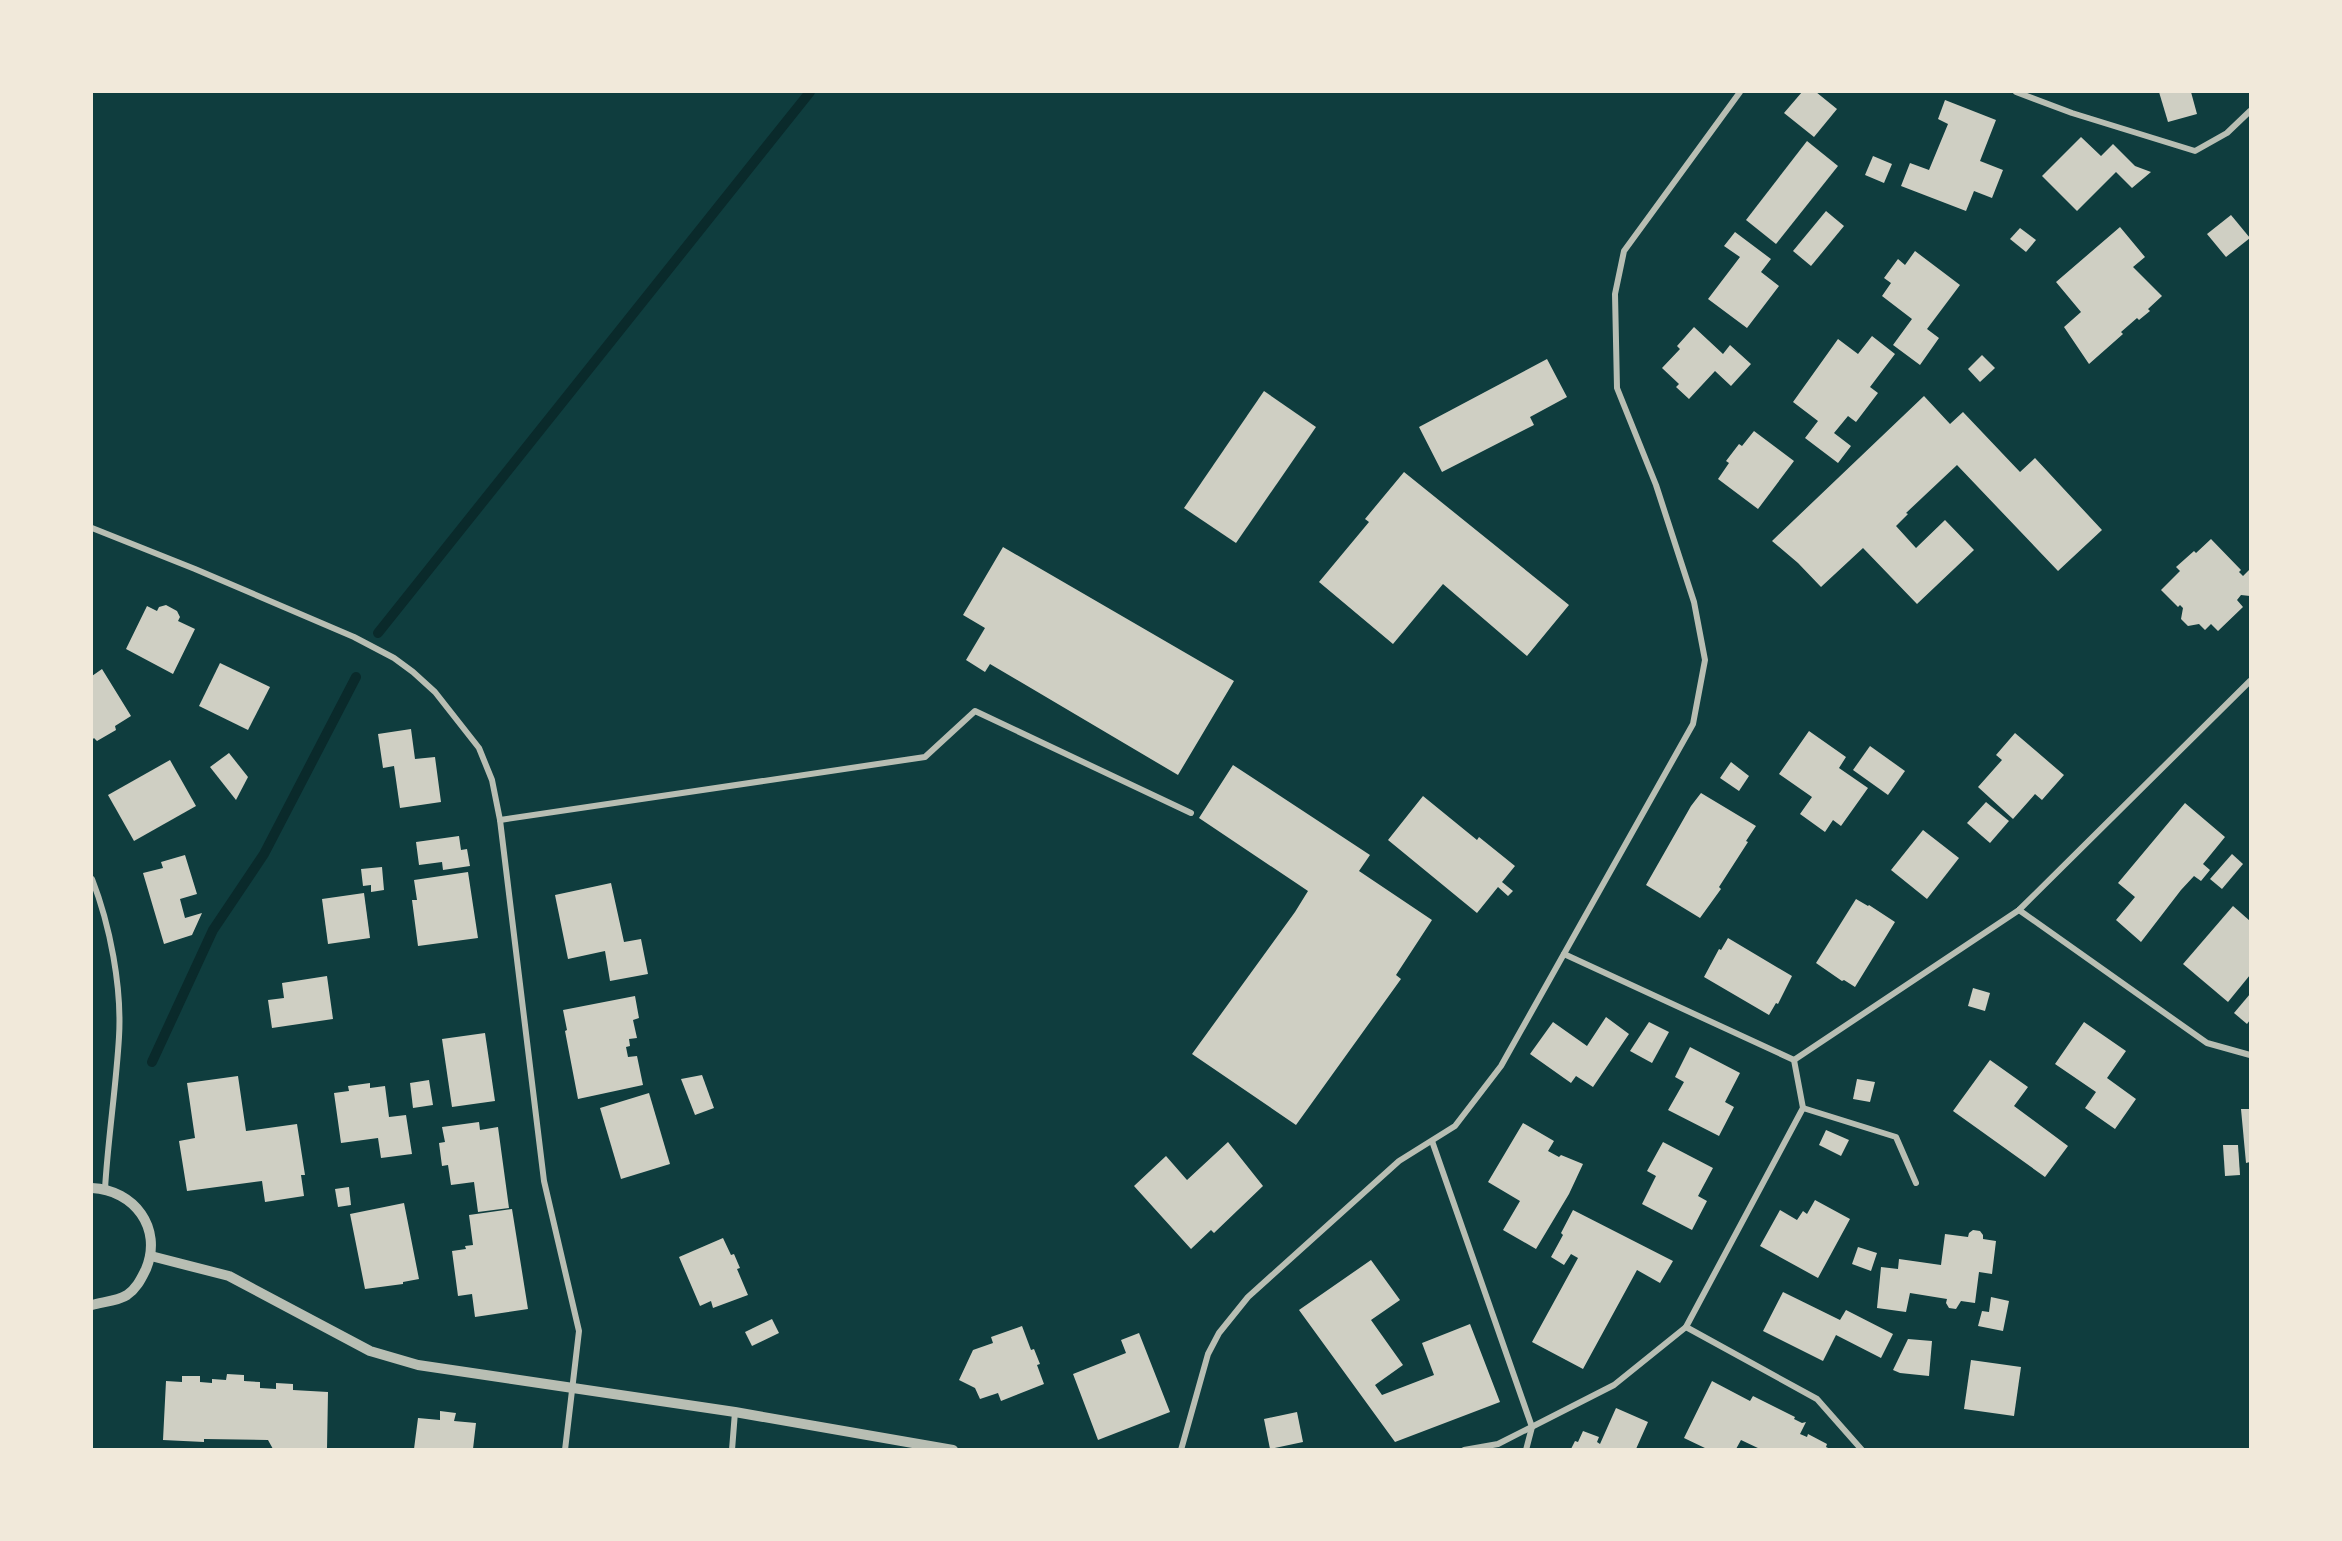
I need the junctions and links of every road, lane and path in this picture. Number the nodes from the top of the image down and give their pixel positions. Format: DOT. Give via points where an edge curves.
graph roads {
  1 [pos="1740,92"];
  2 [pos="2016,92"];
  3 [pos="2250,111"];
  4 [pos="92,528"];
  5 [pos="2250,681"];
  6 [pos="1191,813"];
  7 [pos="500,820"];
  8 [pos="92,879"];
  9 [pos="2019,910"];
  10 [pos="1564,954"];
  11 [pos="2250,1055"];
  12 [pos="1794,1060"];
  13 [pos="1803,1108"];
  14 [pos="1432,1141"];
  15 [pos="1916,1183"];
  16 [pos="92,1188"];
  17 [pos="105,1189"];
  18 [pos="151,1256"];
  19 [pos="92,1305"];
  20 [pos="1686,1327"];
  21 [pos="574,1388"];
  22 [pos="735,1412"];
  23 [pos="1532,1427"];
  24 [pos="565,1449"];
  25 [pos="732,1449"];
  26 [pos="953,1449"];
  27 [pos="1181,1449"];
  28 [pos="1464,1449"];
  29 [pos="1526,1449"];
  30 [pos="1862,1449"];
  1 -- 10 [label="street" via="1624,251 1615,294 1617,388 1656,485 1694,602 1705,660 1693,724"];
  2 -- 3 [label="street" via="2194,151 2227,133"];
  4 -- 7 [label="street" via="354,637 394,658 435,692 479,748 492,780"];
  5 -- 9 [label="street"];
  6 -- 7 [label="street" via="975,711 925,757"];
  7 -- 21 [label="street" via="544,1180 579,1331"];
  8 -- 17 [label="street" via="115,968 119,1035"];
  9 -- 11 [label="street" via="2207,1043"];
  9 -- 12 [label="street"];
  10 -- 12 [label="street"];
  10 -- 14 [label="street" via="1501,1066 1455,1126"];
  12 -- 13 [label="street"];
  13 -- 15 [label="street" via="1896,1137"];
  13 -- 20 [label="street"];
  14 -- 23 [label="street"];
  14 -- 27 [label="street" via="1399,1161 1241,1306 1208,1354"];
  16 -- 17 [label="street"];
  17 -- 18 [label="street" via="130,1201 142,1215 152,1237"];
  18 -- 19 [label="street" via="140,1282 126,1296"];
  18 -- 21 [label="street" via="229,1275 370,1351 418,1365"];
  20 -- 23 [label="street" via="1614,1385"];
  20 -- 30 [label="street" via="1817,1399"];
  21 -- 22 [label="street"];
  21 -- 24 [label="street"];
  22 -- 25 [label="street"];
  22 -- 26 [label="street"];
  23 -- 28 [label="street" via="1498,1444"];
  23 -- 29 [label="street"];
}
